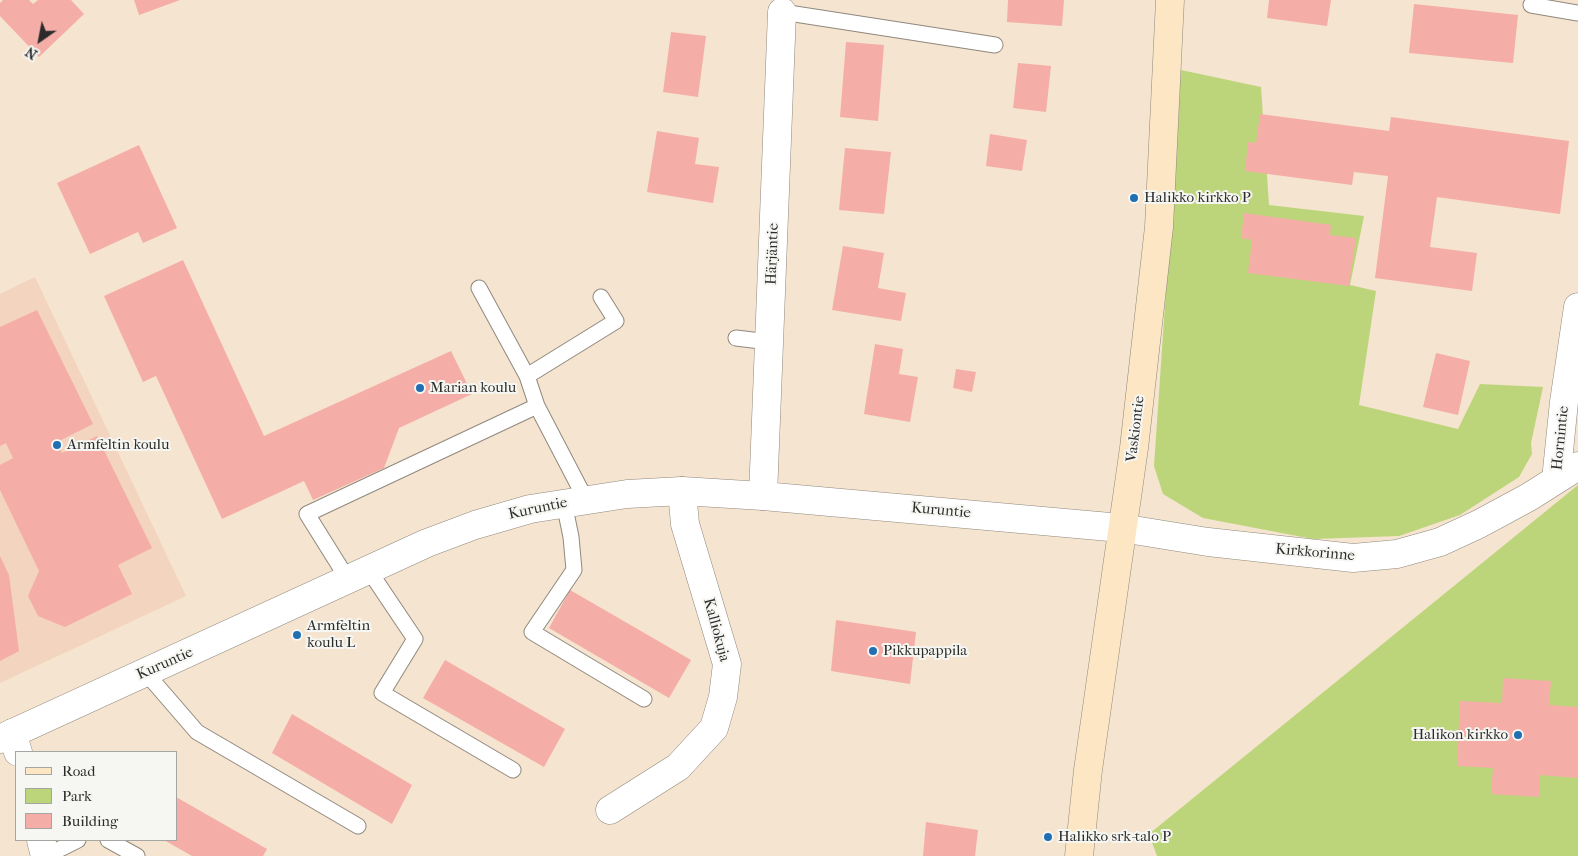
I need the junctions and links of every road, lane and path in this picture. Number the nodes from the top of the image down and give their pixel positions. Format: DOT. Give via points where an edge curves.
graph roads {
  1 [pos="1170,0"];
  2 [pos="1532,5"];
  3 [pos="782,12"];
  4 [pos="1578,13"];
  5 [pos="995,45"];
  6 [pos="479,288"];
  7 [pos="601,297"];
  8 [pos="1578,307"];
  9 [pos="736,338"];
  10 [pos="769,342"];
  11 [pos="526,376"];
  12 [pos="537,406"];
  13 [pos="1567,473"];
  14 [pos="682,491"];
  15 [pos="763,496"];
  16 [pos="575,502"];
  17 [pos="1121,528"];
  18 [pos="357,574"];
  19 [pos="146,673"];
  20 [pos="644,700"];
  21 [pos="10,741"];
  22 [pos="513,770"];
  23 [pos="610,810"];
  24 [pos="358,826"];
  25 [pos="41,841"];
  26 [pos="76,841"];
  27 [pos="110,841"];
  28 [pos="46,856"];
  29 [pos="137,856"];
  30 [pos="1079,856"];
  1 -- 17 [label="main road, Vaskiontie" via="1159,227 1134,448"];
  2 -- 4 [label="lane"];
  3 -- 5 [label="lane"];
  3 -- 10 [label="street, Härjäntie"];
  6 -- 11 [label="lane"];
  7 -- 11 [label="lane" via="616,321"];
  8 -- 13 [label="street, Hornintie" via="1564,402"];
  9 -- 10 [label="lane"];
  10 -- 15 [label="street, Härjäntie"];
  11 -- 12 [label="lane"];
  12 -- 16 [label="lane"];
  12 -- 18 [label="lane" via="307,514"];
  13 -- 17 [label="street, Kirkkorinne" via="1479,524 1440,542 1397,554 1353,558 1208,542"];
  14 -- 15 [label="street, Kuruntie"];
  14 -- 16 [label="street, Kuruntie" via="627,494"];
  14 -- 23 [label="street, Kalliokuja" via="685,524 727,664 723,696 714,728 678,767"];
  15 -- 17 [label="street, Kuruntie"];
  16 -- 18 [label="street, Kuruntie" via="530,509 475,524"];
  16 -- 20 [label="lane" via="571,537 574,570 532,632"];
  17 -- 30 [label="main road, Vaskiontie"];
  18 -- 19 [label="street, Kuruntie"];
  18 -- 22 [label="lane" via="415,639 382,693"];
  19 -- 21 [label="street, Kuruntie"];
  19 -- 24 [label="lane" via="197,732"];
  25 -- 28 [label="street"];
  26 -- 28 [label="lane"];
  27 -- 29 [label="lane"];
}
